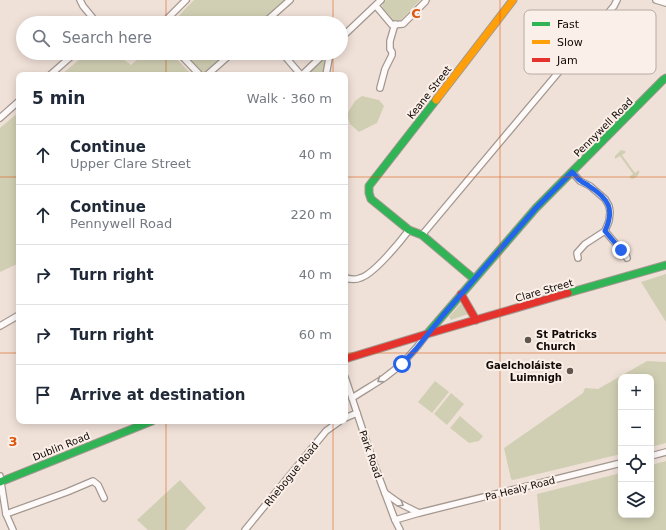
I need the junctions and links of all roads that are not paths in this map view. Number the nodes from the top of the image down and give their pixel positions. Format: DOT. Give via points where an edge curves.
graph roads {
  1 [pos="80,0"];
  2 [pos="186,0"];
  3 [pos="290,0"];
  4 [pos="381,0"];
  5 [pos="426,0"];
  6 [pos="513,0"];
  7 [pos="617,0"];
  8 [pos="656,0"];
  9 [pos="666,3"];
  10 [pos="376,6"];
  11 [pos="611,10"];
  12 [pos="91,16"];
  13 [pos="170,16"];
  14 [pos="272,16"];
  15 [pos="395,24"];
  16 [pos="348,32"];
  17 [pos="67,60"];
  18 [pos="186,60"];
  19 [pos="224,60"];
  20 [pos="288,60"];
  21 [pos="318,60"];
  22 [pos="329,60"];
  23 [pos="53,72"];
  24 [pos="197,72"];
  25 [pos="210,72"];
  26 [pos="299,72"];
  27 [pos="305,72"];
  28 [pos="327,72"];
  29 [pos="557,74"];
  30 [pos="666,78"];
  31 [pos="380,88"];
  32 [pos="16,104"];
  33 [pos="0,118"];
  34 [pos="572,172"];
  35 [pos="409,230"];
  36 [pos="605,231"];
  37 [pos="422,235"];
  38 [pos="578,258"];
  39 [pos="627,258"];
  40 [pos="666,265"];
  41 [pos="348,279"];
  42 [pos="474,279"];
  43 [pos="461,294"];
  44 [pos="16,317"];
  45 [pos="476,320"];
  46 [pos="0,326"];
  47 [pos="427,334"];
  48 [pos="348,358"];
  49 [pos="348,386"];
  50 [pos="352,398"];
  51 [pos="357,413"];
  52 [pos="348,417"];
  53 [pos="144,424"];
  54 [pos="336,424"];
  55 [pos="666,452"];
  56 [pos="654,455"];
  57 [pos="618,464"];
  58 [pos="0,480"];
  59 [pos="385,492"];
  60 [pos="104,498"];
  61 [pos="419,513"];
  62 [pos="6,514"];
  63 [pos="395,520"];
  64 [pos="247,529"];
  65 [pos="13,530"];
  66 [pos="400,530"];
  1 -- 12 [label="street"];
  2 -- 13 [label="street"];
  3 -- 14 [label="street"];
  4 -- 10 [label="street"];
  5 -- 15 [label="street" via="403,24"];
  6 -- 35 [label="main road, Keane Street" via="369,186 371,199"];
  7 -- 11 [label="street"];
  8 -- 9 [label="street"];
  10 -- 15 [label="street" via="392,24"];
  10 -- 16 [label="street"];
  15 -- 31 [label="street" via="390,41 392,55"];
  17 -- 23 [label="street"];
  18 -- 24 [label="street"];
  19 -- 25 [label="street"];
  20 -- 26 [label="street"];
  21 -- 27 [label="street"];
  22 -- 28 [label="street"];
  29 -- 37 [label="street"];
  30 -- 34 [label="main road, Pennywell Road"];
  32 -- 33 [label="street"];
  34 -- 36 [label="street" via="580,181 599,193 609,206 609,221"];
  34 -- 42 [label="main road, Pennywell Road" via="536,208"];
  35 -- 37 [label="main road"];
  35 -- 41 [label="street" via="373,271 361,278"];
  36 -- 38 [label="street" via="585,244 577,253"];
  36 -- 39 [label="street" via="621,250 624,250"];
  37 -- 42 [label="main road"];
  40 -- 45 [label="main road, Clare Street"];
  42 -- 43 [label="main road, Pennywell Road"];
  43 -- 45 [label="main road"];
  43 -- 47 [label="main road, Pennywell Road"];
  44 -- 46 [label="street"];
  45 -- 47 [label="main road, Clare Street"];
  47 -- 48 [label="main road"];
  47 -- 50 [label="street, one-way" via="402,364"];
  49 -- 50 [label="street, Park Road"];
  50 -- 51 [label="street, Park Road"];
  51 -- 52 [label="street"];
  51 -- 59 [label="street, Park Road"];
  53 -- 58 [label="main road, Dublin Road"];
  54 -- 64 [label="street, Rhebogue Road" via="326,431"];
  55 -- 56 [label="street"];
  57 -- 61 [label="street, Pa Healy Road"];
  58 -- 62 [label="street"];
  59 -- 61 [label="street, one-way" via="399,503"];
  59 -- 63 [label="street, Park Road"];
  60 -- 62 [label="street" via="98,484 93,481"];
  61 -- 63 [label="street, Pa Healy Road"];
  62 -- 65 [label="street"];
  63 -- 66 [label="street, Park Road"];
}
